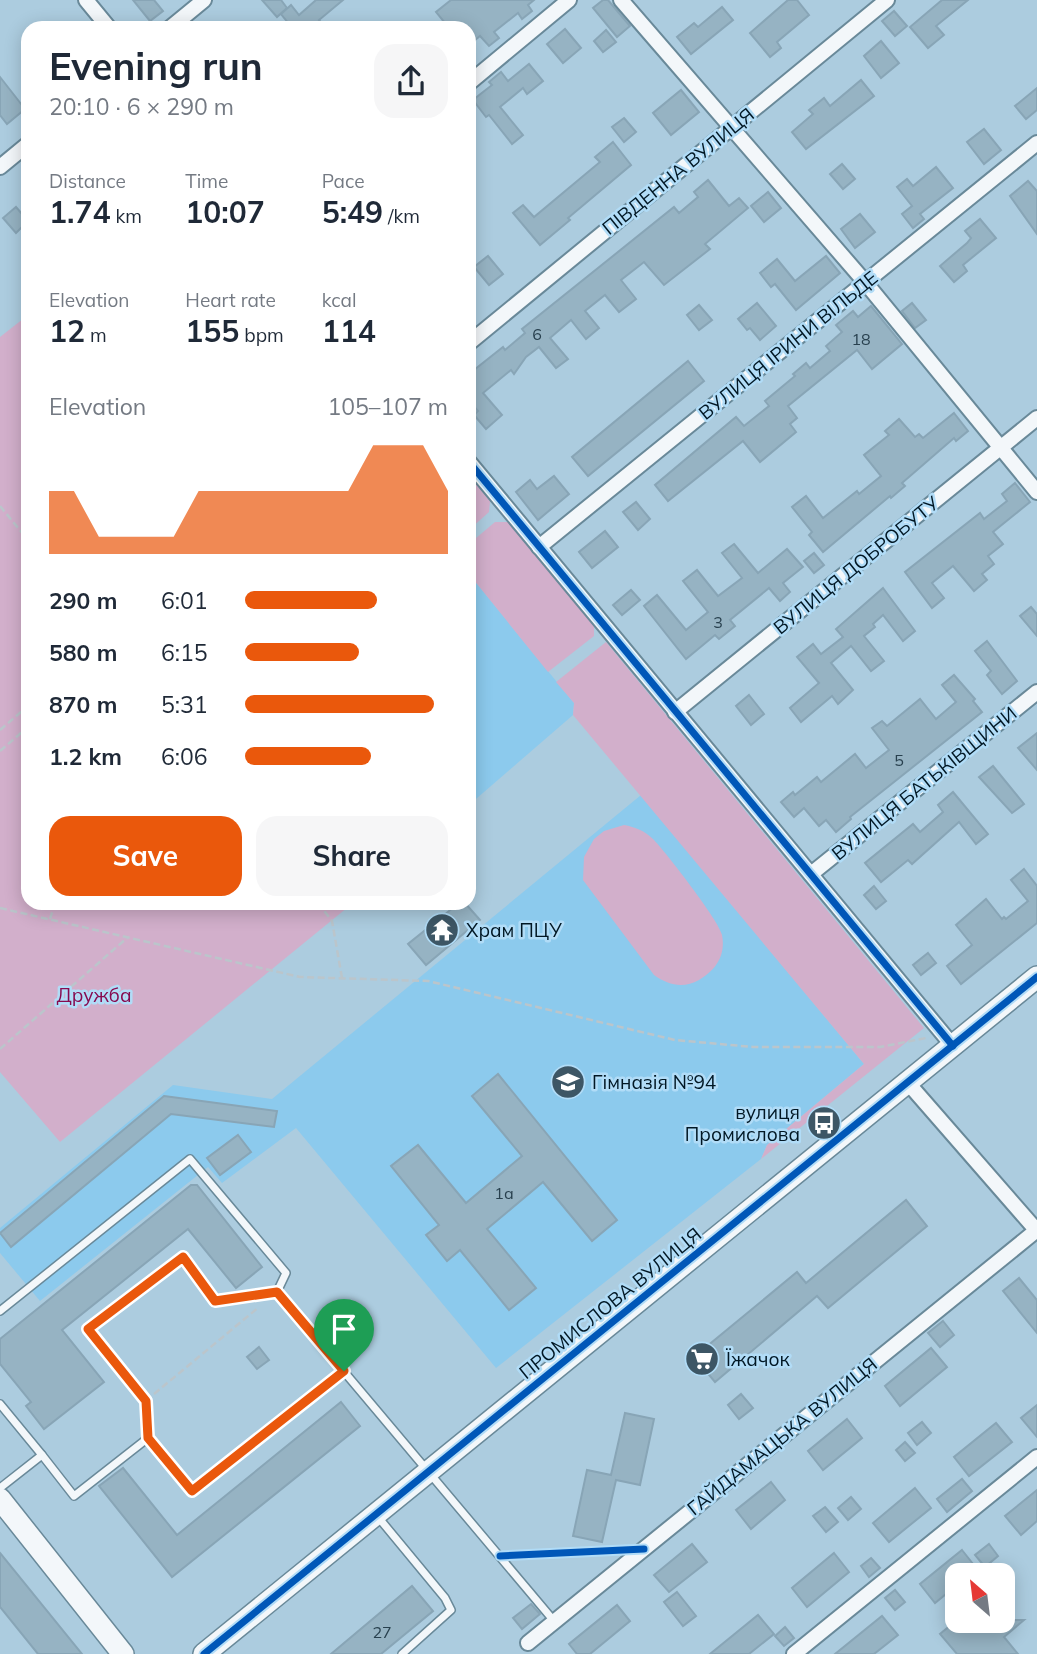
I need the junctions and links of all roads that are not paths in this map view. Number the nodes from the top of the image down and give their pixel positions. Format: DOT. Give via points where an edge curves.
graph roads {
  1 [pos="86,0"];
  2 [pos="204,0"];
  3 [pos="569,0"];
  4 [pos="621,0"];
  5 [pos="887,0"];
  6 [pos="103,21"];
  7 [pos="178,21"];
  8 [pos="476,77"];
  9 [pos="732,127"];
  10 [pos="1037,143"];
  11 [pos="21,150"];
  12 [pos="0,167"];
  13 [pos="865,282"];
  14 [pos="476,337"];
  15 [pos="1037,418"];
  16 [pos="1001,447"];
  17 [pos="476,470"];
  18 [pos="1037,492"];
  19 [pos="539,547"];
  20 [pos="1037,692"];
  21 [pos="676,712"];
  22 [pos="811,874"];
  23 [pos="1037,977"];
  24 [pos="953,1046"];
  25 [pos="908,1083"];
  26 [pos="1037,1230"];
  27 [pos="277,1292"];
  28 [pos="0,1311"];
  29 [pos="344,1371"];
  30 [pos="0,1404"];
  31 [pos="148,1438"];
  32 [pos="42,1455"];
  33 [pos="1037,1457"];
  34 [pos="428,1471"];
  35 [pos="0,1488"];
  36 [pos="0,1499"];
  37 [pos="376,1515"];
  38 [pos="555,1621"];
  39 [pos="528,1643"];
  40 [pos="123,1654"];
  41 [pos="204,1654"];
  42 [pos="402,1654"];
  43 [pos="794,1654"];
  1 -- 6 [label="street"];
  2 -- 7 [label="street"];
  3 -- 8 [label="street"];
  4 -- 9 [label="street"];
  5 -- 9 [label="street, ПІВДЕННА ВУЛИЦЯ"];
  9 -- 13 [label="street"];
  9 -- 14 [label="street, ПІВДЕННА ВУЛИЦЯ"];
  10 -- 13 [label="street, ВУЛИЦЯ ІРИНИ ВІЛЬДЕ"];
  11 -- 12 [label="street"];
  13 -- 16 [label="street"];
  13 -- 19 [label="street, ВУЛИЦЯ ІРИНИ ВІЛЬДЕ"];
  15 -- 16 [label="street, ВУЛИЦЯ ДОБРОБУТУ"];
  16 -- 18 [label="street"];
  16 -- 21 [label="street, ВУЛИЦЯ ДОБРОБУТУ"];
  17 -- 19 [label="street"];
  19 -- 21 [label="street"];
  20 -- 22 [label="street, ВУЛИЦЯ БАТЬКІВЩИНИ"];
  21 -- 22 [label="street"];
  22 -- 24 [label="street"];
  23 -- 24 [label="street, ПРОМИСЛОВА ВУЛИЦЯ"];
  24 -- 25 [label="street, ПРОМИСЛОВА ВУЛИЦЯ"];
  25 -- 26 [label="street"];
  25 -- 34 [label="street, ПРОМИСЛОВА ВУЛИЦЯ"];
  26 -- 38 [label="street, ГАЙДАМАЦЬКА ВУЛИЦЯ"];
  27 -- 28 [label="lane" via="286,1273 190,1159"];
  27 -- 29 [label="lane"];
  27 -- 31 [label="lane" via="215,1301 183,1257 88,1329 146,1401"];
  29 -- 31 [label="lane" via="192,1491"];
  29 -- 34 [label="lane"];
  30 -- 32 [label="lane"];
  31 -- 32 [label="lane" via="74,1496"];
  32 -- 35 [label="lane"];
  33 -- 43 [label="street"];
  34 -- 37 [label="street, ПРОМИСЛОВА ВУЛИЦЯ"];
  34 -- 38 [label="lane"];
  36 -- 40 [label="street"];
  37 -- 41 [label="street, ПРОМИСЛОВА ВУЛИЦЯ"];
  37 -- 42 [label="lane" via="451,1610"];
  38 -- 39 [label="street, ГАЙДАМАЦЬКА ВУЛИЦЯ"];
}
